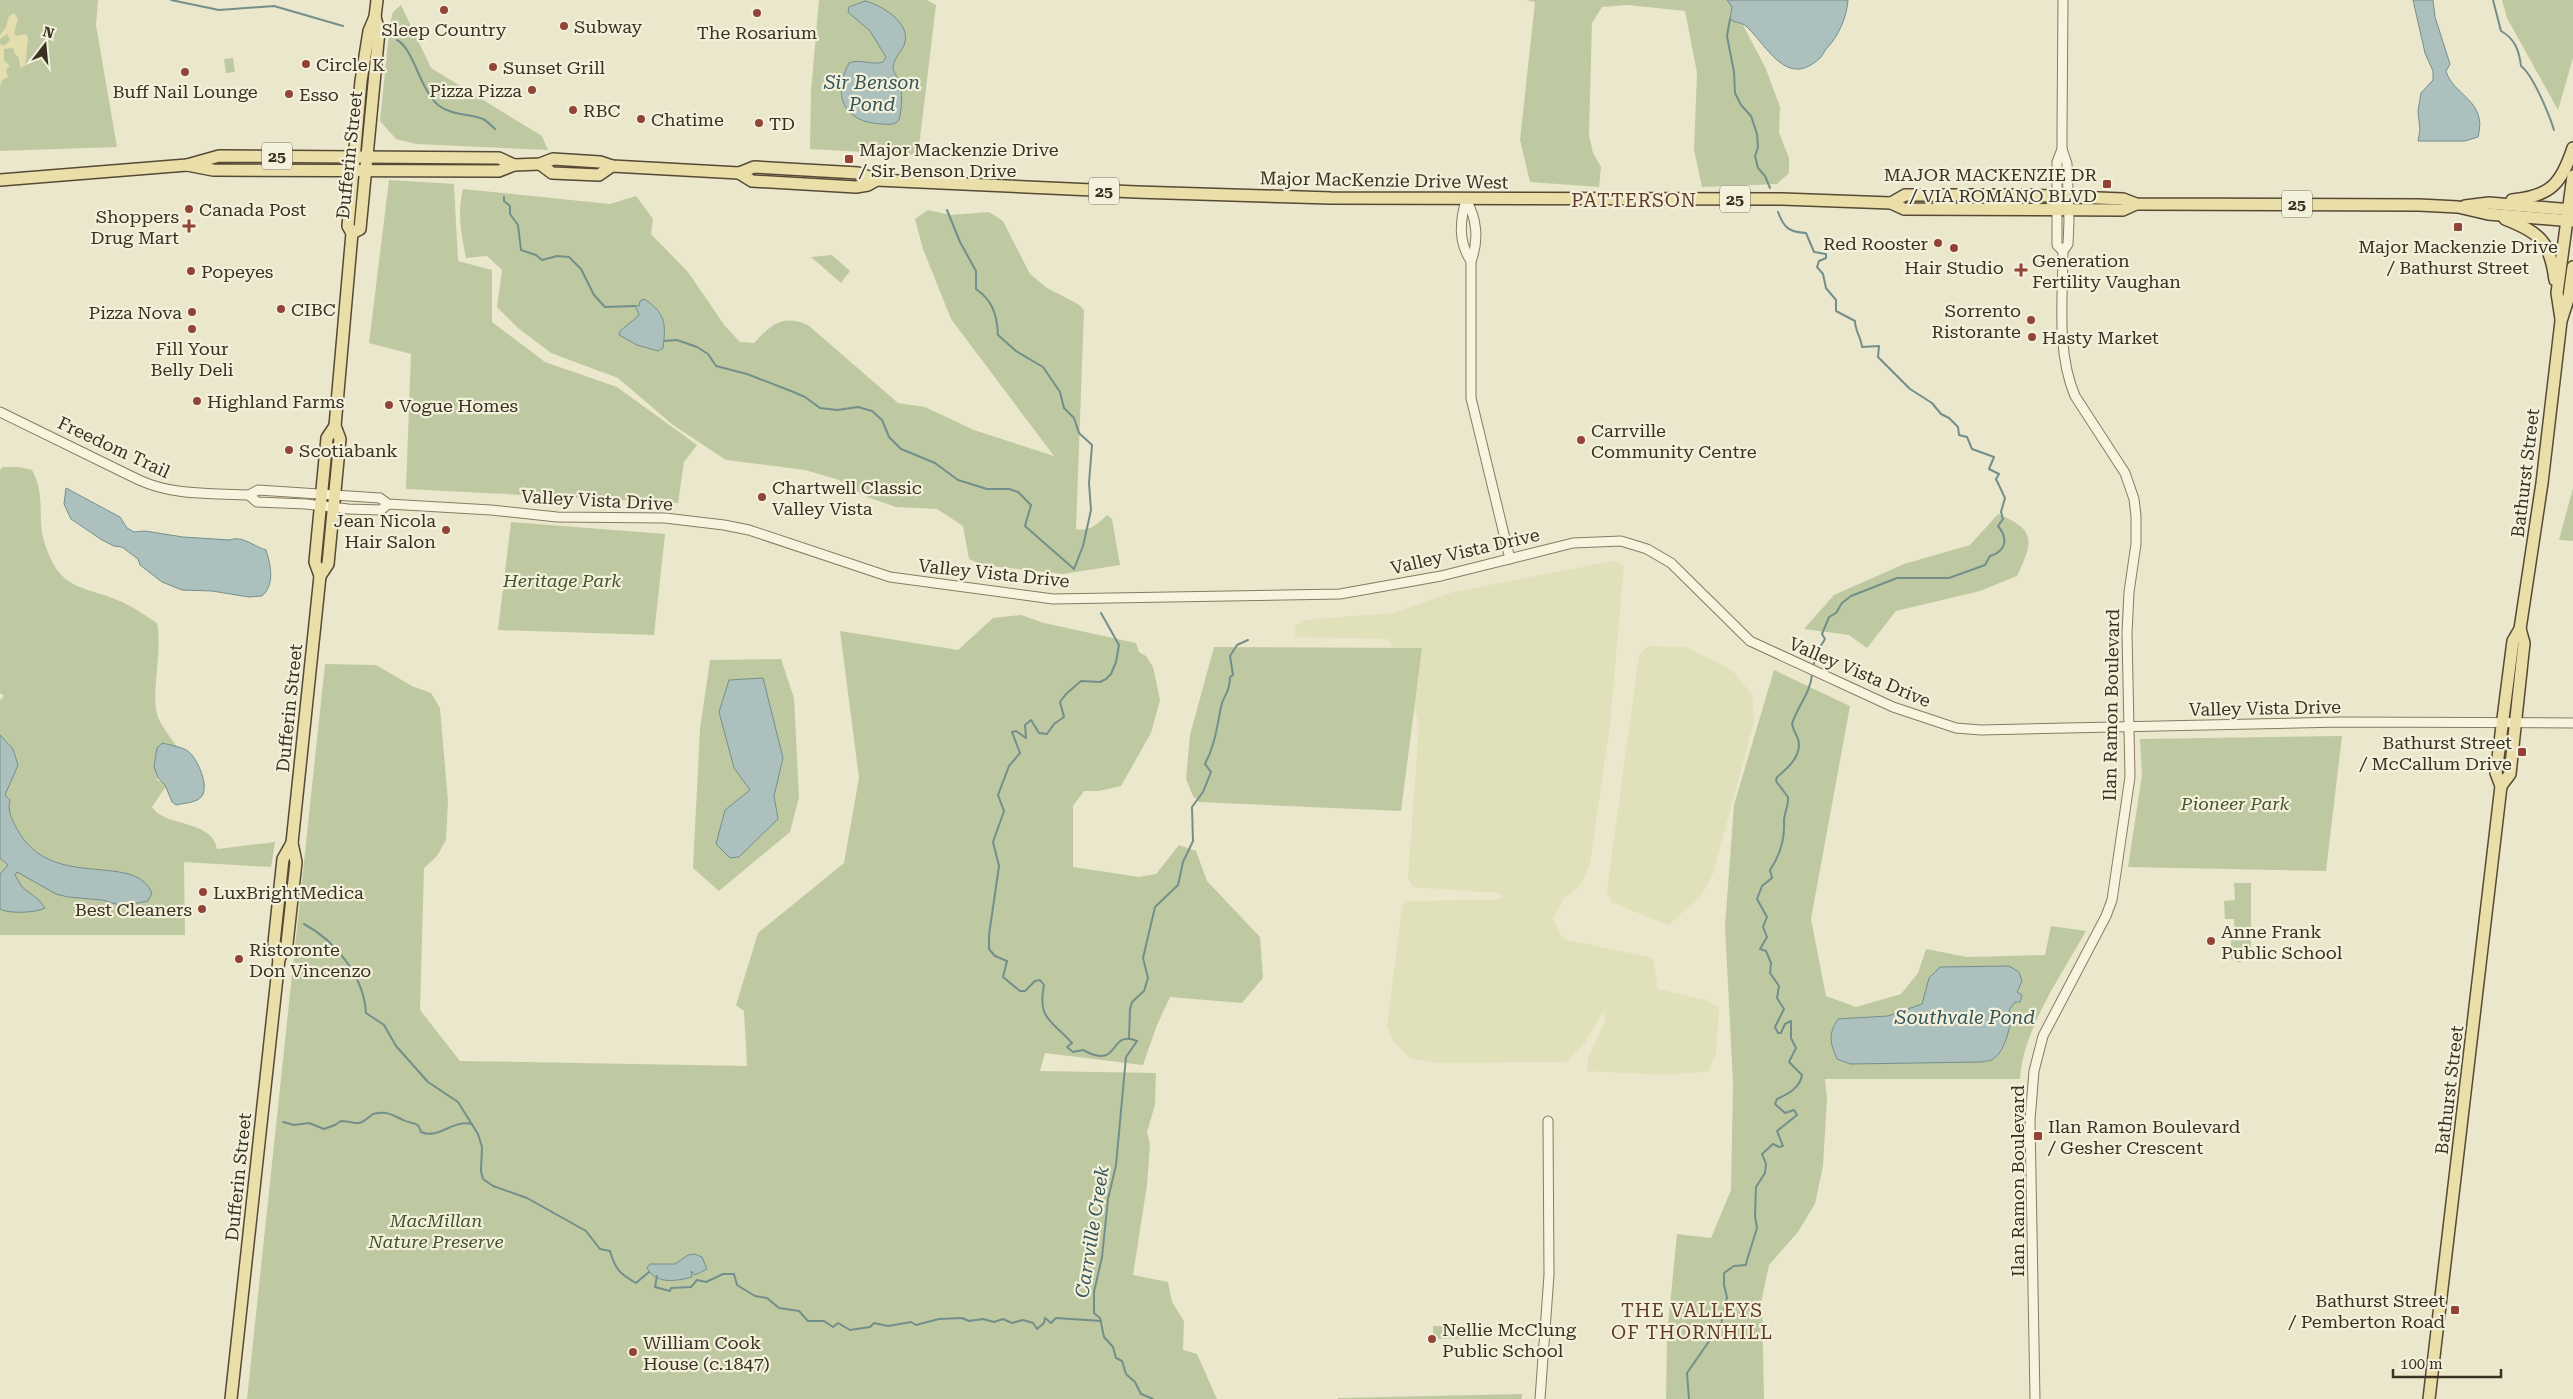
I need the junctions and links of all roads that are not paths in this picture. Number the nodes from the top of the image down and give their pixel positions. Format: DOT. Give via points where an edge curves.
graph roads {
  1 [pos="377,0"];
  2 [pos="2063,0"];
  3 [pos="376,17"];
  4 [pos="2573,148"];
  5 [pos="354,156"];
  6 [pos="367,156"];
  7 [pos="187,165"];
  8 [pos="514,165"];
  9 [pos="353,169"];
  10 [pos="366,169"];
  11 [pos="2573,176"];
  12 [pos="0,180"];
  13 [pos="2062,196"];
  14 [pos="1466,200"];
  15 [pos="1891,203"];
  16 [pos="2489,203"];
  17 [pos="2136,204"];
  18 [pos="2458,207"];
  19 [pos="2063,209"];
  20 [pos="2494,215"];
  21 [pos="2570,215"];
  22 [pos="352,233"];
  23 [pos="1470,261"];
  24 [pos="2573,267"];
  25 [pos="2571,292"];
  26 [pos="2557,293"];
  27 [pos="2561,321"];
  28 [pos="0,412"];
  29 [pos="335,426"];
  30 [pos="322,493"];
  31 [pos="249,495"];
  32 [pos="334,495"];
  33 [pos="388,504"];
  34 [pos="320,506"];
  35 [pos="333,507"];
  36 [pos="1510,559"];
  37 [pos="320,576"];
  38 [pos="2520,629"];
  39 [pos="2504,722"];
  40 [pos="2517,723"];
  41 [pos="2573,723"];
  42 [pos="2130,727"];
  43 [pos="2501,786"];
  44 [pos="1548,1121"];
  45 [pos="231,1399"];
  46 [pos="1540,1399"];
  47 [pos="2035,1399"];
  48 [pos="2429,1399"];
  1 -- 3 [label="main road, Dufferin Street"];
  2 -- 13 [label="street, Ilan Ramon Boulevard" via="2062,149 2067,164"];
  3 -- 5 [label="main road, Dufferin Street" via="368,31"];
  3 -- 6 [label="main road, Dufferin Street" via="379,31"];
  4 -- 16 [label="main road" via="2565,171 2545,192 2529,198"];
  5 -- 6 [label="main road, Major MacKenzie Drive West / 25"];
  5 -- 7 [label="main road, Major MacKenzie Drive West / 25" via="219,156"];
  5 -- 9 [label="main road, Dufferin Street"];
  6 -- 8 [label="main road, Major MacKenzie Drive West / 25" via="499,158"];
  6 -- 10 [label="main road, Dufferin Street"];
  7 -- 9 [label="main road, Major MacKenzie Drive West / 25" via="213,170"];
  7 -- 12 [label="main road, Major MacKenzie Drive West / 25"];
  8 -- 10 [label="main road, Major MacKenzie Drive West / 25" via="500,171"];
  8 -- 14 [label="main road, Major MacKenzie Drive West / 25" via="540,164 552,159 600,162 612,166 739,173 752,181 856,187 877,180 1136,192"];
  9 -- 10 [label="main road, Major MacKenzie Drive West / 25"];
  9 -- 22 [label="main road, Dufferin Street" via="348,226"];
  10 -- 22 [label="main road, Dufferin Street" via="360,229"];
  11 -- 21 [label="main road, Bathurst Street"];
  13 -- 15 [label="main road, Major MacKenzie Drive West / 25" via="1905,195"];
  13 -- 17 [label="main road, Major MacKenzie Drive West / 25" via="2123,199"];
  13 -- 19 [label="street, Ilan Ramon Boulevard"];
  14 -- 15 [label="main road, Major MacKenzie Drive West / 25" via="1703,198"];
  14 -- 23 [label="street" via="1461,220 1463,250"];
  14 -- 23 [label="street" via="1475,216 1474,252"];
  15 -- 19 [label="main road, Major MacKenzie Drive West / 25" via="1904,209"];
  16 -- 18 [label="main road, Major MacKenzie Drive West / 25"];
  16 -- 21 [label="main road, Major MacKenzie Drive West / 25"];
  17 -- 18 [label="main road, Major MacKenzie Drive West / 25"];
  17 -- 19 [label="main road, Major MacKenzie Drive West / 25" via="2123,210"];
  18 -- 20 [label="main road, Major MacKenzie Drive West / 25"];
  19 -- 42 [label="street, Ilan Ramon Boulevard" via="2057,244 2063,251 2062,344 2070,384 2120,465 2134,499 2136,544 2129,592 2128,633"];
  20 -- 21 [label="main road, Major MacKenzie Drive West / 25"];
  20 -- 26 [label="main road" via="2524,227 2542,239 2551,253"];
  21 -- 26 [label="main road, Bathurst Street"];
  22 -- 29 [label="main road, Dufferin Street"];
  23 -- 36 [label="street" via="1471,398"];
  24 -- 25 [label="main road, Bathurst Street"];
  25 -- 27 [label="main road, Bathurst Street"];
  26 -- 27 [label="main road, Bathurst Street"];
  27 -- 38 [label="main road, Bathurst Street" via="2542,483"];
  28 -- 31 [label="street, Freedom Trail" via="156,487 188,493"];
  29 -- 30 [label="main road, Dufferin Street" via="327,438"];
  29 -- 32 [label="main road, Dufferin Street" via="340,440"];
  30 -- 31 [label="street, Freedom Trail" via="258,490"];
  30 -- 32 [label="street, Freedom Trail"];
  30 -- 34 [label="main road, Dufferin Street"];
  31 -- 34 [label="street, Freedom Trail" via="256,502"];
  32 -- 33 [label="street, Valley Vista Drive" via="380,498"];
  32 -- 35 [label="main road, Dufferin Street"];
  33 -- 35 [label="street, Valley Vista Drive" via="381,510"];
  33 -- 36 [label="street, Valley Vista Drive" via="558,517 665,518 724,525 749,530 890,577 1053,598 1340,594 1441,576"];
  34 -- 35 [label="street, Freedom Trail"];
  34 -- 37 [label="main road, Dufferin Street" via="315,562"];
  35 -- 37 [label="main road, Dufferin Street" via="328,564"];
  36 -- 42 [label="street, Valley Vista Drive" via="1573,542 1621,541 1648,549 1671,563 1750,641 1893,707 1956,728"];
  37 -- 45 [label="main road, Dufferin Street" via="292,843 296,862 287,944 279,959"];
  38 -- 39 [label="main road, Bathurst Street" via="2513,641"];
  38 -- 40 [label="main road, Bathurst Street" via="2524,643"];
  39 -- 40 [label="street, Valley Vista Drive"];
  39 -- 42 [label="street, Valley Vista Drive"];
  39 -- 43 [label="main road, Bathurst Street" via="2496,773"];
  40 -- 41 [label="street, Valley Vista Drive"];
  40 -- 43 [label="main road, Bathurst Street" via="2510,774"];
  42 -- 47 [label="street, Ilan Ramon Boulevard" via="2130,776 2112,900 2043,1036 2032,1081"];
  43 -- 48 [label="main road, Bathurst Street"];
  44 -- 46 [label="street" via="1549,1275"];
}
